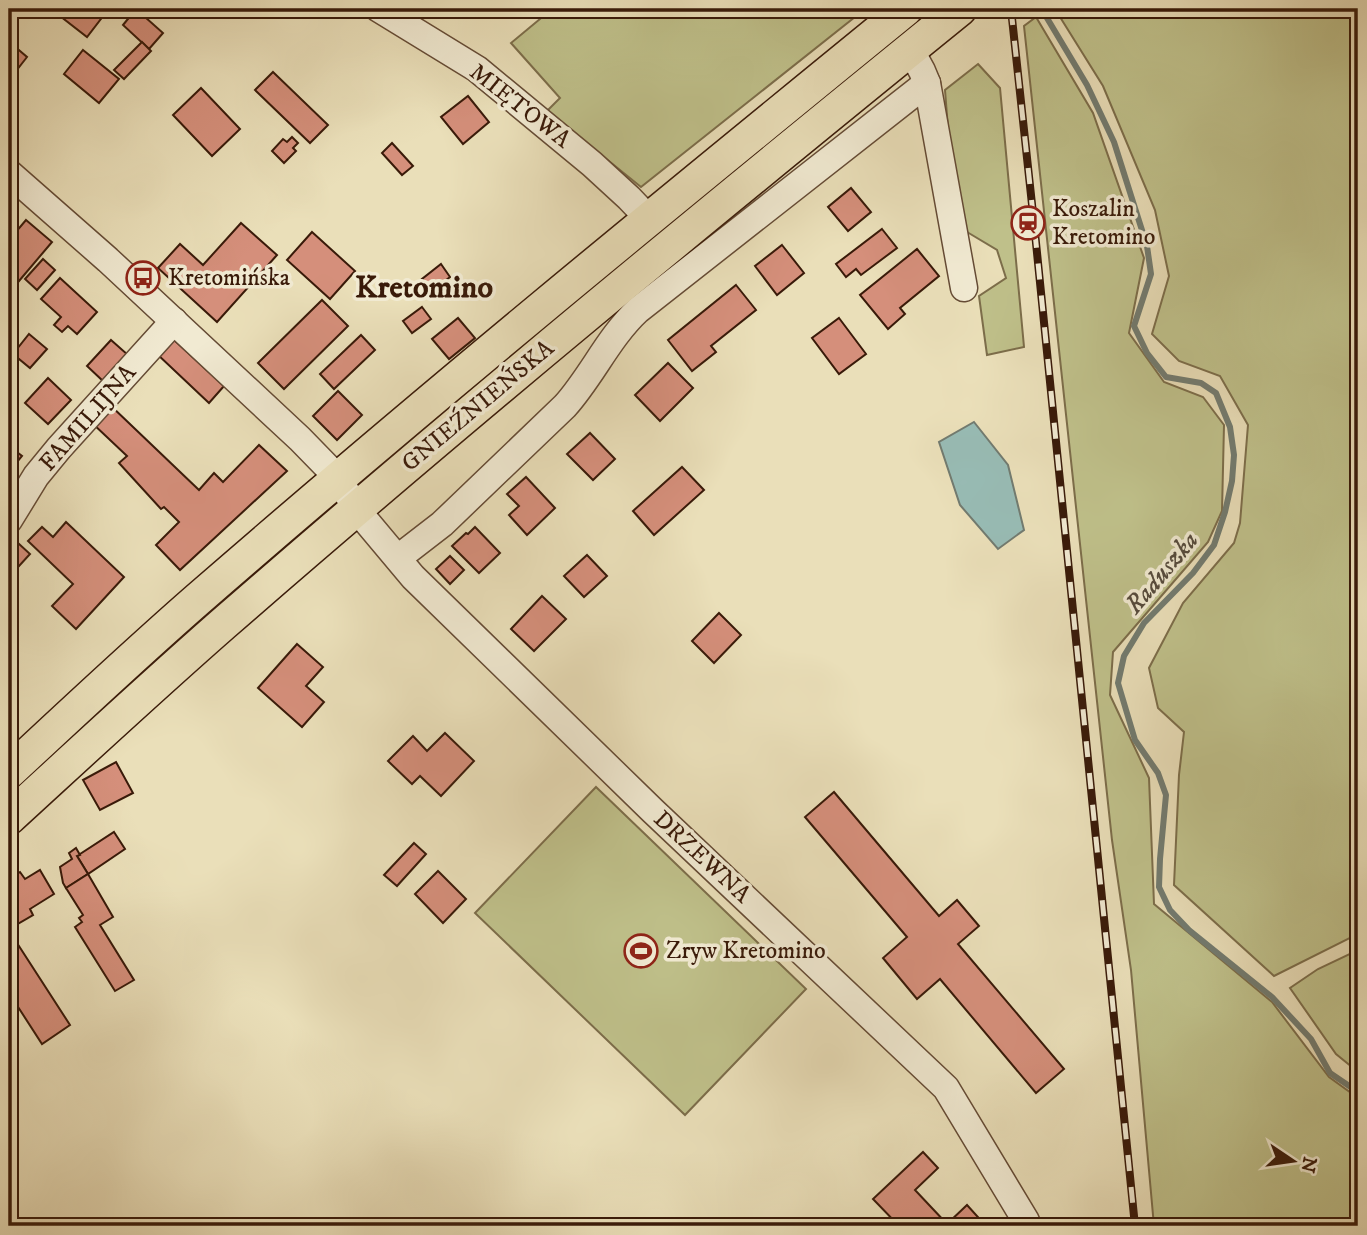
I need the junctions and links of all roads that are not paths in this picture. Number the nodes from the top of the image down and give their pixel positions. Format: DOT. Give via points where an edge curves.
graph roads {
  1 [pos="379,9"];
  2 [pos="906,9"];
  3 [pos="960,9"];
  4 [pos="910,49"];
  5 [pos="927,83"];
  6 [pos="9,173"];
  7 [pos="649,219"];
  8 [pos="964,288"];
  9 [pos="174,321"];
  10 [pos="339,479"];
  11 [pos="356,509"];
  12 [pos="9,520"];
  13 [pos="398,558"];
  14 [pos="9,772"];
  15 [pos="9,818"];
  16 [pos="1026,1221"];
  1 -- 7 [label="street, MIĘTOWA" via="477,69 592,164"];
  2 -- 7 [label="main road, GNIEŹNIEŃSKA"];
  3 -- 4 [label="main road, GNIEŹNIEŃSKA"];
  4 -- 5 [label="street"];
  4 -- 11 [label="main road, GNIEŹNIEŃSKA"];
  5 -- 8 [label="street"];
  5 -- 13 [label="street" via="629,318 565,406 442,524"];
  6 -- 9 [label="street"];
  7 -- 10 [label="main road, GNIEŹNIEŃSKA"];
  9 -- 10 [label="street"];
  9 -- 12 [label="street, FAMILIJNA" via="36,476"];
  10 -- 11 [label="street"];
  10 -- 14 [label="main road, GNIEŹNIEŃSKA" via="195,602"];
  11 -- 13 [label="street, DRZEWNA"];
  11 -- 15 [label="main road, GNIEŹNIEŃSKA"];
  13 -- 16 [label="street, DRZEWNA" via="643,802 946,1088"];
}
